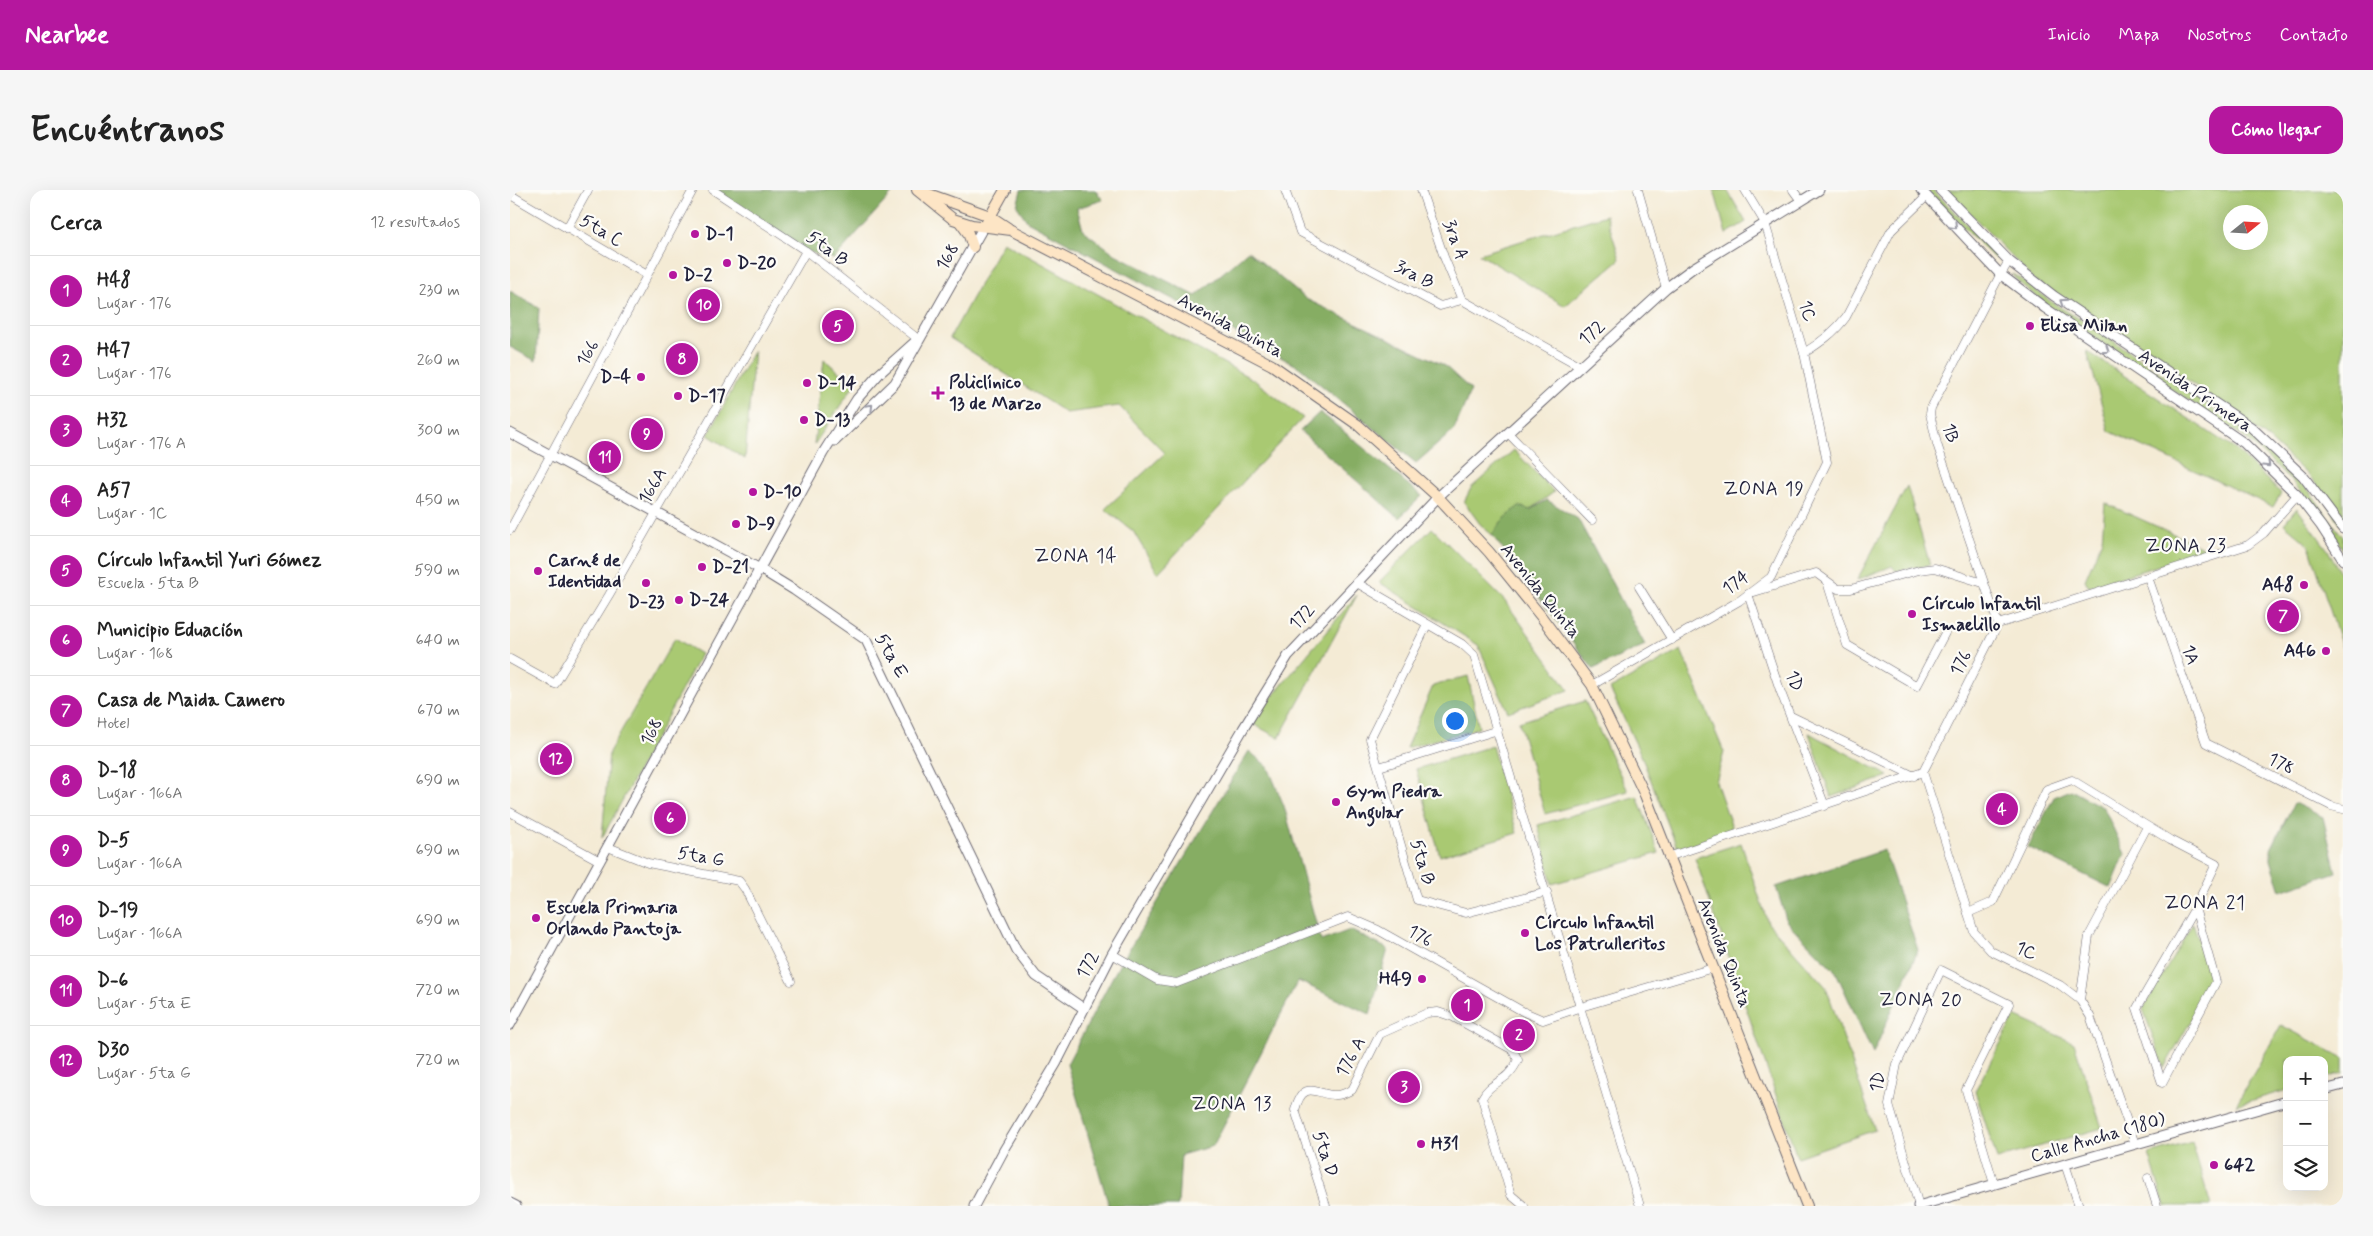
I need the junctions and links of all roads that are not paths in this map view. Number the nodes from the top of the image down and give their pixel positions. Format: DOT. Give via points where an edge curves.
graph roads {
  1 [pos="588,190"];
  2 [pos="694,190"];
  3 [pos="713,190"];
  4 [pos="917,190"];
  5 [pos="1004,190"];
  6 [pos="1285,190"];
  7 [pos="1421,190"];
  8 [pos="1638,190"];
  9 [pos="1745,190"];
  10 [pos="1793,190"];
  11 [pos="1818,190"];
  12 [pos="1940,190"];
  13 [pos="1923,194"];
  14 [pos="513,195"];
  15 [pos="1800,201"];
  16 [pos="990,216"];
  17 [pos="960,222"];
  18 [pos="1765,222"];
  19 [pos="984,226"];
  20 [pos="567,228"];
  21 [pos="1011,230"];
  22 [pos="973,247"];
  23 [pos="806,251"];
  24 [pos="2009,261"];
  25 [pos="2000,274"];
  26 [pos="647,275"];
  27 [pos="1666,288"];
  28 [pos="1462,300"];
  29 [pos="918,339"];
  30 [pos="1804,354"];
  31 [pos="1580,366"];
  32 [pos="510,433"];
  33 [pos="1508,433"];
  34 [pos="1824,446"];
  35 [pos="823,453"];
  36 [pos="550,455"];
  37 [pos="2297,495"];
  38 [pos="1438,498"];
  39 [pos="656,512"];
  40 [pos="1592,520"];
  41 [pos="2343,529"];
  42 [pos="510,530"];
  43 [pos="2343,560"];
  44 [pos="760,569"];
  45 [pos="2148,577"];
  46 [pos="1827,582"];
  47 [pos="1983,582"];
  48 [pos="1357,583"];
  49 [pos="1639,587"];
  50 [pos="1748,594"];
  51 [pos="1998,624"];
  52 [pos="1427,625"];
  53 [pos="1945,633"];
  54 [pos="1672,640"];
  55 [pos="510,659"];
  56 [pos="1592,685"];
  57 [pos="1791,716"];
  58 [pos="1498,730"];
  59 [pos="2206,743"];
  60 [pos="1379,767"];
  61 [pos="1923,772"];
  62 [pos="1914,776"];
  63 [pos="1825,806"];
  64 [pos="2343,809"];
  65 [pos="510,812"];
  66 [pos="2147,827"];
  67 [pos="608,847"];
  68 [pos="1668,857"];
  69 [pos="600,861"];
  70 [pos="1547,892"];
  71 [pos="2195,908"];
  72 [pos="1968,913"];
  73 [pos="1112,954"];
  74 [pos="1713,968"];
  75 [pos="791,981"];
  76 [pos="2080,1000"];
  77 [pos="1580,1007"];
  78 [pos="1083,1008"];
  79 [pos="510,1026"];
  80 [pos="2343,1085"];
  81 [pos="2328,1089"];
  82 [pos="2283,1102"];
  83 [pos="1295,1110"];
  84 [pos="2135,1144"];
  85 [pos="2065,1164"];
  86 [pos="2148,1178"];
  87 [pos="1994,1184"];
  88 [pos="510,1203"];
  89 [pos="516,1206"];
  90 [pos="974,1206"];
  91 [pos="1326,1206"];
  92 [pos="1524,1206"];
  93 [pos="1640,1206"];
  94 [pos="1807,1206"];
  95 [pos="1918,1206"];
  96 [pos="2079,1206"];
  97 [pos="2157,1206"];
  1 -- 20 [label="street"];
  2 -- 26 [label="street, 166"];
  3 -- 23 [label="street, 5ta B"];
  4 -- 16 [label="main road"];
  4 -- 17 [label="main road"];
  5 -- 16 [label="main road, 168"];
  6 -- 28 [label="street, 3ra B" via="1300,232 1440,306"];
  7 -- 28 [label="street, 3ra A"];
  8 -- 27 [label="street"];
  9 -- 18 [label="street, 1C"];
  10 -- 15 [label="street"];
  11 -- 15 [label="street, 172"];
  12 -- 24 [label="street, Avenida Primera"];
  13 -- 25 [label="street, Avenida Primera, one-way"];
  13 -- 30 [label="street" via="1890,231 1846,317 1826,339"];
  14 -- 20 [label="street, 5ta C"];
  15 -- 18 [label="street, 172"];
  16 -- 19 [label="main road, 168"];
  16 -- 21 [label="main road"];
  17 -- 19 [label="main road, Avenida Quinta"];
  17 -- 22 [label="main road"];
  18 -- 27 [label="street, 172"];
  18 -- 30 [label="street, 1C"];
  19 -- 21 [label="main road, Avenida Quinta"];
  19 -- 22 [label="street, 168"];
  20 -- 26 [label="street, 5ta C"];
  21 -- 38 [label="main road, Avenida Quinta" via="1272,364 1358,425"];
  22 -- 29 [label="street, 168"];
  23 -- 29 [label="street, 5ta B"];
  23 -- 39 [label="street, 166A"];
  24 -- 25 [label="street, 1B"];
  41 -- 24 [label="street, Avenida Primera, one-way" via="2303,476 2251,427 2054,296"];
  25 -- 37 [label="street, Avenida Primera, one-way" via="2244,443"];
  25 -- 47 [label="street, 1B" via="1930,408 1937,444"];
  26 -- 36 [label="street, 166"];
  27 -- 31 [label="street, 172"];
  28 -- 31 [label="street"];
  29 -- 35 [label="street, 168" via="878,374 857,399"];
  35 -- 29 [label="street, 168, one-way" via="895,383"];
  30 -- 34 [label="street, 1C"];
  31 -- 33 [label="street, 172"];
  32 -- 36 [label="street, 5ta E"];
  33 -- 38 [label="street, 172"];
  33 -- 40 [label="street"];
  34 -- 50 [label="street, 174" via="1827,462 1771,577"];
  35 -- 44 [label="street, 168"];
  36 -- 39 [label="street, 5ta E"];
  36 -- 42 [label="street, 166"];
  37 -- 43 [label="street, Avenida Primera"];
  37 -- 45 [label="street" via="2264,533 2248,545"];
  38 -- 48 [label="street, 172"];
  38 -- 56 [label="main road, Avenida Quinta" via="1518,587"];
  39 -- 44 [label="street, 5ta E"];
  39 -- 55 [label="street, 166A" via="555,684"];
  44 -- 67 [label="street, 168"];
  44 -- 78 [label="street, 5ta E" via="866,640 1016,950 1036,976"];
  45 -- 51 [label="street"];
  45 -- 59 [label="street, 1A"];
  46 -- 47 [label="street" via="1838,589 1851,589 1935,568"];
  46 -- 50 [label="street" via="1816,572 1809,573"];
  46 -- 53 [label="street" via="1846,646 1917,686"];
  47 -- 51 [label="street, 1B"];
  48 -- 52 [label="street"];
  48 -- 73 [label="street, 172" via="1288,656"];
  49 -- 54 [label="street"];
  50 -- 54 [label="street, 174"];
  50 -- 57 [label="street, 1D"];
  51 -- 61 [label="street, 176"];
  52 -- 58 [label="street" via="1474,654"];
  52 -- 60 [label="street, 5ta B" via="1370,738"];
  54 -- 56 [label="street, 174"];
  56 -- 68 [label="main road, Avenida Quinta" via="1645,795"];
  57 -- 62 [label="street"];
  57 -- 63 [label="street, 1D"];
  58 -- 60 [label="street"];
  58 -- 70 [label="street"];
  59 -- 64 [label="street, 178" via="2331,806"];
  60 -- 70 [label="street, 5ta B" via="1417,900 1466,912"];
  61 -- 62 [label="street"];
  61 -- 72 [label="street, 1C"];
  62 -- 63 [label="street"];
  63 -- 68 [label="street"];
  65 -- 69 [label="street"];
  66 -- 71 [label="street" via="2216,864"];
  66 -- 72 [label="street" via="2072,780 2047,789 1993,902"];
  66 -- 76 [label="street" via="2089,936"];
  67 -- 69 [label="street, 168"];
  67 -- 75 [label="street, 5ta G" via="648,863 739,881"];
  68 -- 74 [label="main road, Avenida Quinta"];
  69 -- 79 [label="street, 168"];
  70 -- 77 [label="street"];
  71 -- 71 [label="street" via="2216,982 2162,1082 2137,1008"];
  72 -- 76 [label="street, 1C" via="1974,932 1991,951 2060,985"];
  73 -- 77 [label="street, 176" via="1157,980 1177,983 1348,918 1378,930 1543,1020"];
  73 -- 78 [label="street, 172"];
  74 -- 77 [label="street, 176"];
  74 -- 94 [label="main road, Avenida Quinta"];
  76 -- 84 [label="street, 1C" via="2090,1016"];
  77 -- 93 [label="street"];
  78 -- 90 [label="street, 172" via="1056,1064"];
  80 -- 81 [label="street"];
  82 -- 84 [label="street, Calle Ancha (180)"];
  83 -- 91 [label="street, 5ta D"];
  83 -- 92 [label="street, 176 A" via="1297,1102 1310,1090 1329,1095 1352,1090 1380,1034 1408,1020 1438,1012 1453,1017 1513,1050 1518,1060 1513,1071 1486,1089 1482,1098 1511,1195"];
  84 -- 85 [label="street, Calle Ancha (180)"];
  85 -- 87 [label="street, Calle Ancha (180)"];
  85 -- 96 [label="street"];
  86 -- 97 [label="street"];
  87 -- 95 [label="street, Calle Ancha (180)"];
  87 -- 95 [label="street, 1D" via="1966,1090 2009,1004 1942,970 1897,1064 1889,1105"];
  88 -- 89 [label="street"];
}
